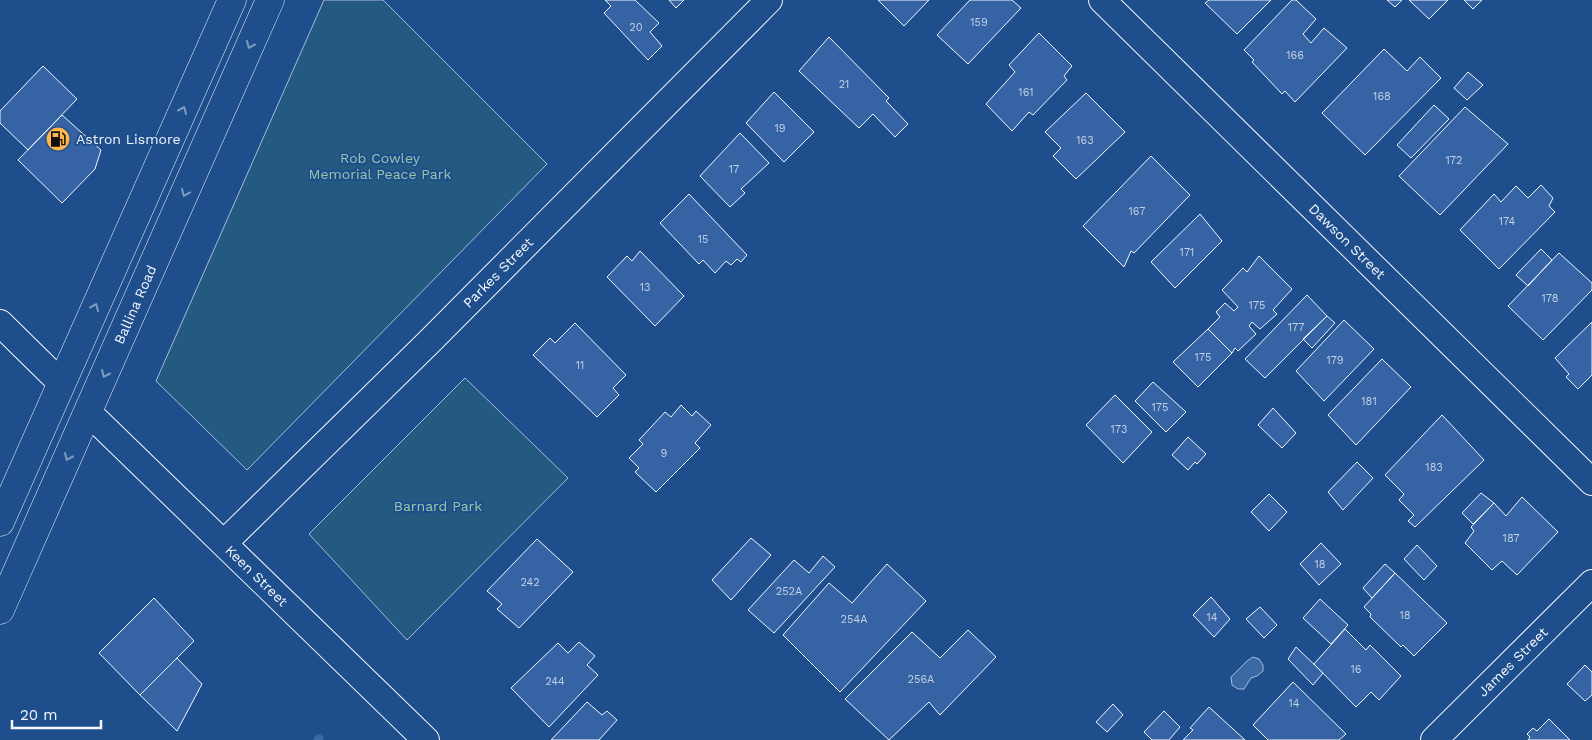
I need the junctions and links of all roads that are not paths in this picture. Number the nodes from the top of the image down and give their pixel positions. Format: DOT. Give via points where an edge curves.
graph roads {
  1 [pos="232,0"];
  2 [pos="270,0"];
  3 [pos="769,0"];
  4 [pos="1102,0"];
  5 [pos="0,323"];
  6 [pos="62,384"];
  7 [pos="88,412"];
  8 [pos="1592,482"];
  9 [pos="0,522"];
  10 [pos="224,543"];
  11 [pos="1592,583"];
  12 [pos="0,610"];
  13 [pos="426,740"];
  14 [pos="1434,740"];
  6 -- 1 [label="main road, one-way"];
  2 -- 7 [label="main road, Ballina Road, one-way"];
  3 -- 10 [label="street, Parkes Street"];
  4 -- 8 [label="street, Dawson Street"];
  5 -- 6 [label="street"];
  6 -- 9 [label="main road"];
  7 -- 10 [label="street, Keen Street"];
  7 -- 12 [label="main road, Ballina Road, one-way"];
  10 -- 13 [label="street, Keen Street"];
  11 -- 14 [label="street, James Street"];
}
